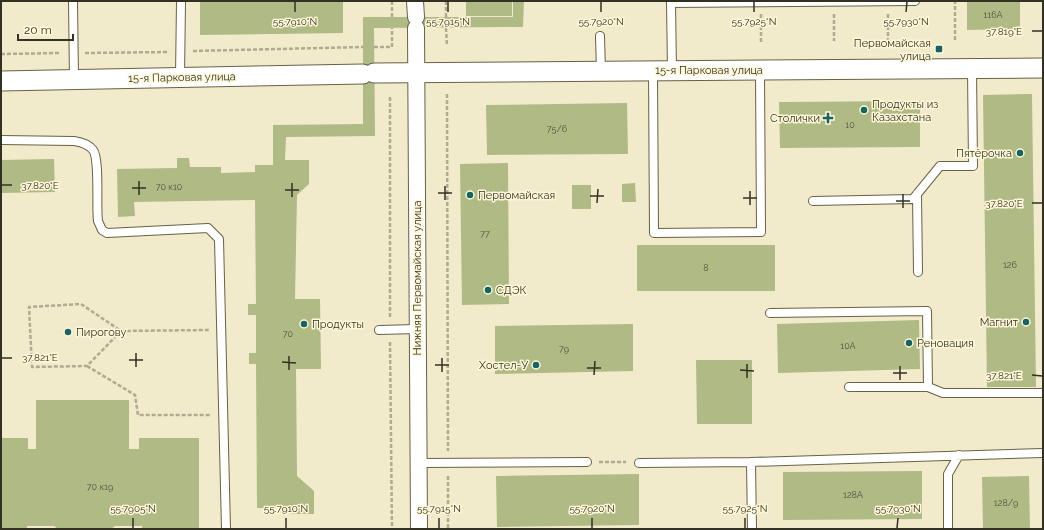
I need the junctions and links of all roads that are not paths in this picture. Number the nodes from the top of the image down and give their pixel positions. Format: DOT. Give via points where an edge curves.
graph roads {
  1 [pos="73,1"];
  2 [pos="181,1"];
  3 [pos="415,1"];
  4 [pos="834,1"];
  5 [pos="888,1"];
  6 [pos="915,1"];
  7 [pos="671,2"];
  8 [pos="760,2"];
  9 [pos="600,36"];
  10 [pos="1043,68"];
  11 [pos="972,69"];
  12 [pos="760,70"];
  13 [pos="601,71"];
  14 [pos="653,71"];
  15 [pos="672,71"];
  16 [pos="416,73"];
  17 [pos="180,78"];
  18 [pos="74,80"];
  19 [pos="1,81"];
  20 [pos="1,140"];
  21 [pos="917,194"];
  22 [pos="813,201"];
  23 [pos="918,272"];
  24 [pos="770,313"];
  25 [pos="417,329"];
  26 [pos="379,330"];
  27 [pos="849,387"];
  28 [pos="928,387"];
  29 [pos="1043,393"];
  30 [pos="1043,453"];
  31 [pos="959,456"];
  32 [pos="587,462"];
  33 [pos="751,462"];
  34 [pos="418,463"];
  35 [pos="639,463"];
  36 [pos="226,529"];
  37 [pos="419,529"];
  38 [pos="752,529"];
  39 [pos="948,529"];
  1 -- 18 [label="lane"];
  2 -- 17 [label="lane"];
  3 -- 16 [label="street, Нижняя Первомайская улица"];
  4 -- 5 [label="lane"];
  4 -- 8 [label="lane"];
  5 -- 6 [label="lane"];
  7 -- 8 [label="lane"];
  7 -- 15 [label="lane"];
  9 -- 13 [label="lane"];
  10 -- 11 [label="street, 15-я Парковая улица"];
  11 -- 12 [label="street, 15-я Парковая улица"];
  11 -- 21 [label="lane" via="973,166 940,166"];
  12 -- 14 [label="lane" via="761,232 654,233"];
  12 -- 15 [label="street, 15-я Парковая улица"];
  13 -- 14 [label="street, 15-я Парковая улица"];
  13 -- 16 [label="street, 15-я Парковая улица"];
  14 -- 15 [label="street, 15-я Парковая улица"];
  16 -- 17 [label="street, 15-я Парковая улица"];
  16 -- 25 [label="street, Нижняя Первомайская улица"];
  17 -- 18 [label="street, 15-я Парковая улица"];
  18 -- 19 [label="street, 15-я Парковая улица"];
  20 -- 36 [label="lane" via="74,141 82,142 93,150 96,160 98,221 106,233 208,228 219,239"];
  21 -- 22 [label="lane" via="913,200"];
  21 -- 23 [label="lane"];
  24 -- 28 [label="lane" via="927,311"];
  25 -- 26 [label="lane"];
  25 -- 34 [label="street, Нижняя Первомайская улица"];
  27 -- 28 [label="lane"];
  28 -- 29 [label="lane" via="943,393"];
  30 -- 31 [label="lane"];
  31 -- 33 [label="lane"];
  31 -- 39 [label="lane" via="948,474"];
  32 -- 34 [label="lane"];
  33 -- 35 [label="lane"];
  33 -- 38 [label="lane"];
  34 -- 37 [label="street, Нижняя Первомайская улица"];
}
